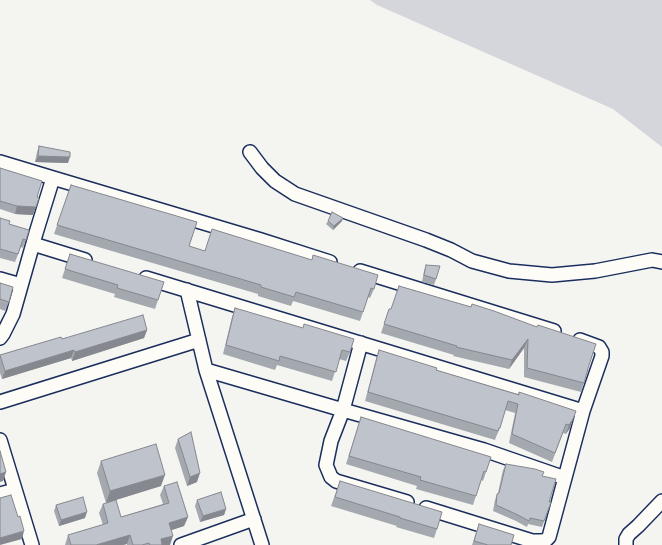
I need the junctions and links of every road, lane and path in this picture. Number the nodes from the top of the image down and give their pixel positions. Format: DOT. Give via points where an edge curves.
graph roads {
  1 [pos="250,152"];
  2 [pos="0,162"];
  3 [pos="53,178"];
  4 [pos="32,244"];
  5 [pos="662,262"];
  6 [pos="98,264"];
  7 [pos="134,274"];
  8 [pos="0,279"];
  9 [pos="20,285"];
  10 [pos="187,290"];
  11 [pos="0,338"];
  12 [pos="199,340"];
  13 [pos="361,343"];
  14 [pos="206,370"];
  15 [pos="0,402"];
  16 [pos="343,410"];
  17 [pos="582,412"];
  18 [pos="0,440"];
  19 [pos="565,478"];
  20 [pos="15,490"];
  21 [pos="0,494"];
  22 [pos="662,501"];
  23 [pos="254,519"];
  24 [pos="32,545"];
  25 [pos="181,545"];
  26 [pos="262,545"];
  27 [pos="626,545"];
  1 -- 5 [label="street" via="275,181 295,194 494,267 552,276 652,260"];
  2 -- 3 [label="street"];
  3 -- 4 [label="street"];
  3 -- 17 [label="street" via="261,240 599,347 602,356"];
  4 -- 6 [label="street"];
  4 -- 9 [label="street"];
  7 -- 10 [label="street"];
  8 -- 9 [label="street"];
  9 -- 11 [label="street" via="13,314"];
  10 -- 12 [label="street"];
  10 -- 13 [label="street"];
  12 -- 14 [label="street"];
  12 -- 15 [label="street"];
  13 -- 16 [label="street"];
  13 -- 17 [label="street"];
  14 -- 16 [label="street"];
  14 -- 23 [label="street"];
  16 -- 19 [label="street" via="484,450"];
  16 -- 19 [label="street" via="331,441 326,465 336,481 532,541 541,541 549,537"];
  17 -- 19 [label="street"];
  18 -- 20 [label="street"];
  20 -- 21 [label="street"];
  20 -- 24 [label="street"];
  22 -- 27 [label="street" via="629,534"];
  23 -- 25 [label="street"];
  23 -- 26 [label="street"];
}
